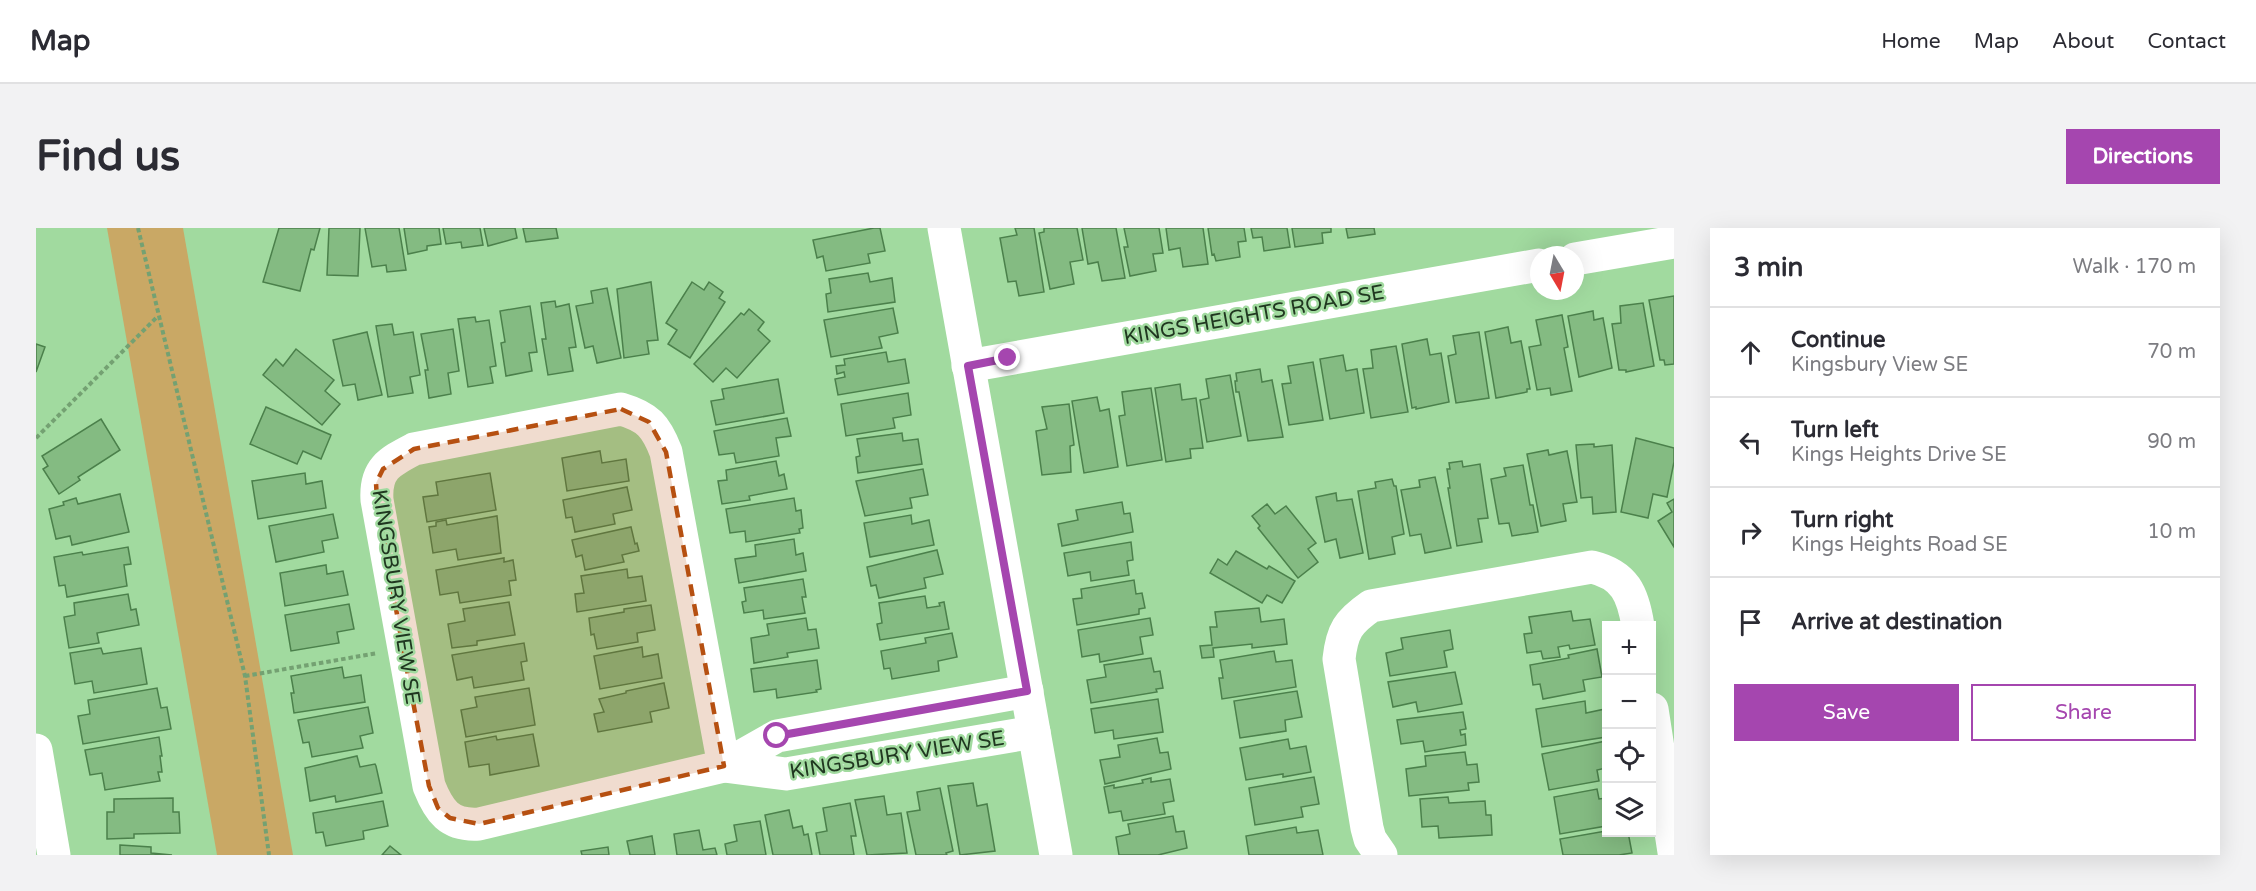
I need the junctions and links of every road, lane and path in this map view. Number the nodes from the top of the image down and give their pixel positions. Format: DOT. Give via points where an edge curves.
graph roads {
  1 [pos="138,228"];
  2 [pos="944,228"];
  3 [pos="1674,242"];
  4 [pos="1584,257"];
  5 [pos="1530,267"];
  6 [pos="158,316"];
  7 [pos="968,366"];
  8 [pos="36,438"];
  9 [pos="1637,621"];
  10 [pos="403,649"];
  11 [pos="245,676"];
  12 [pos="1027,691"];
  13 [pos="1655,729"];
  14 [pos="1034,732"];
  15 [pos="36,750"];
  16 [pos="724,766"];
  17 [pos="1674,852"];
  18 [pos="54,855"];
  19 [pos="269,855"];
  20 [pos="1056,855"];
  21 [pos="1381,855"];
  1 -- 6 [label="path"];
  2 -- 7 [label="street"];
  3 -- 4 [label="street"];
  5 -- 7 [label="street, KINGS HEIGHTS ROAD SE"];
  6 -- 8 [label="path"];
  6 -- 11 [label="path"];
  7 -- 12 [label="street"];
  9 -- 21 [label="street" via="1635,603 1617,577 1592,567 1371,606 1358,615 1341,640 1339,659 1367,828"];
  10 -- 11 [label="path"];
  10 -- 16 [label="street, KINGSBURY VIEW SE" via="429,786 438,808 466,825"];
  10 -- 16 [label="street, KINGSBURY VIEW SE" via="377,500 376,483 383,469 414,449 621,409 636,414 658,433 666,452"];
  11 -- 19 [label="path"];
  12 -- 14 [label="street"];
  12 -- 16 [label="street, KINGSBURY VIEW SE" via="777,736"];
  13 -- 17 [label="street"];
  14 -- 16 [label="street, KINGSBURY VIEW SE" via="786,774"];
  14 -- 20 [label="street"];
  15 -- 18 [label="street"];
}
